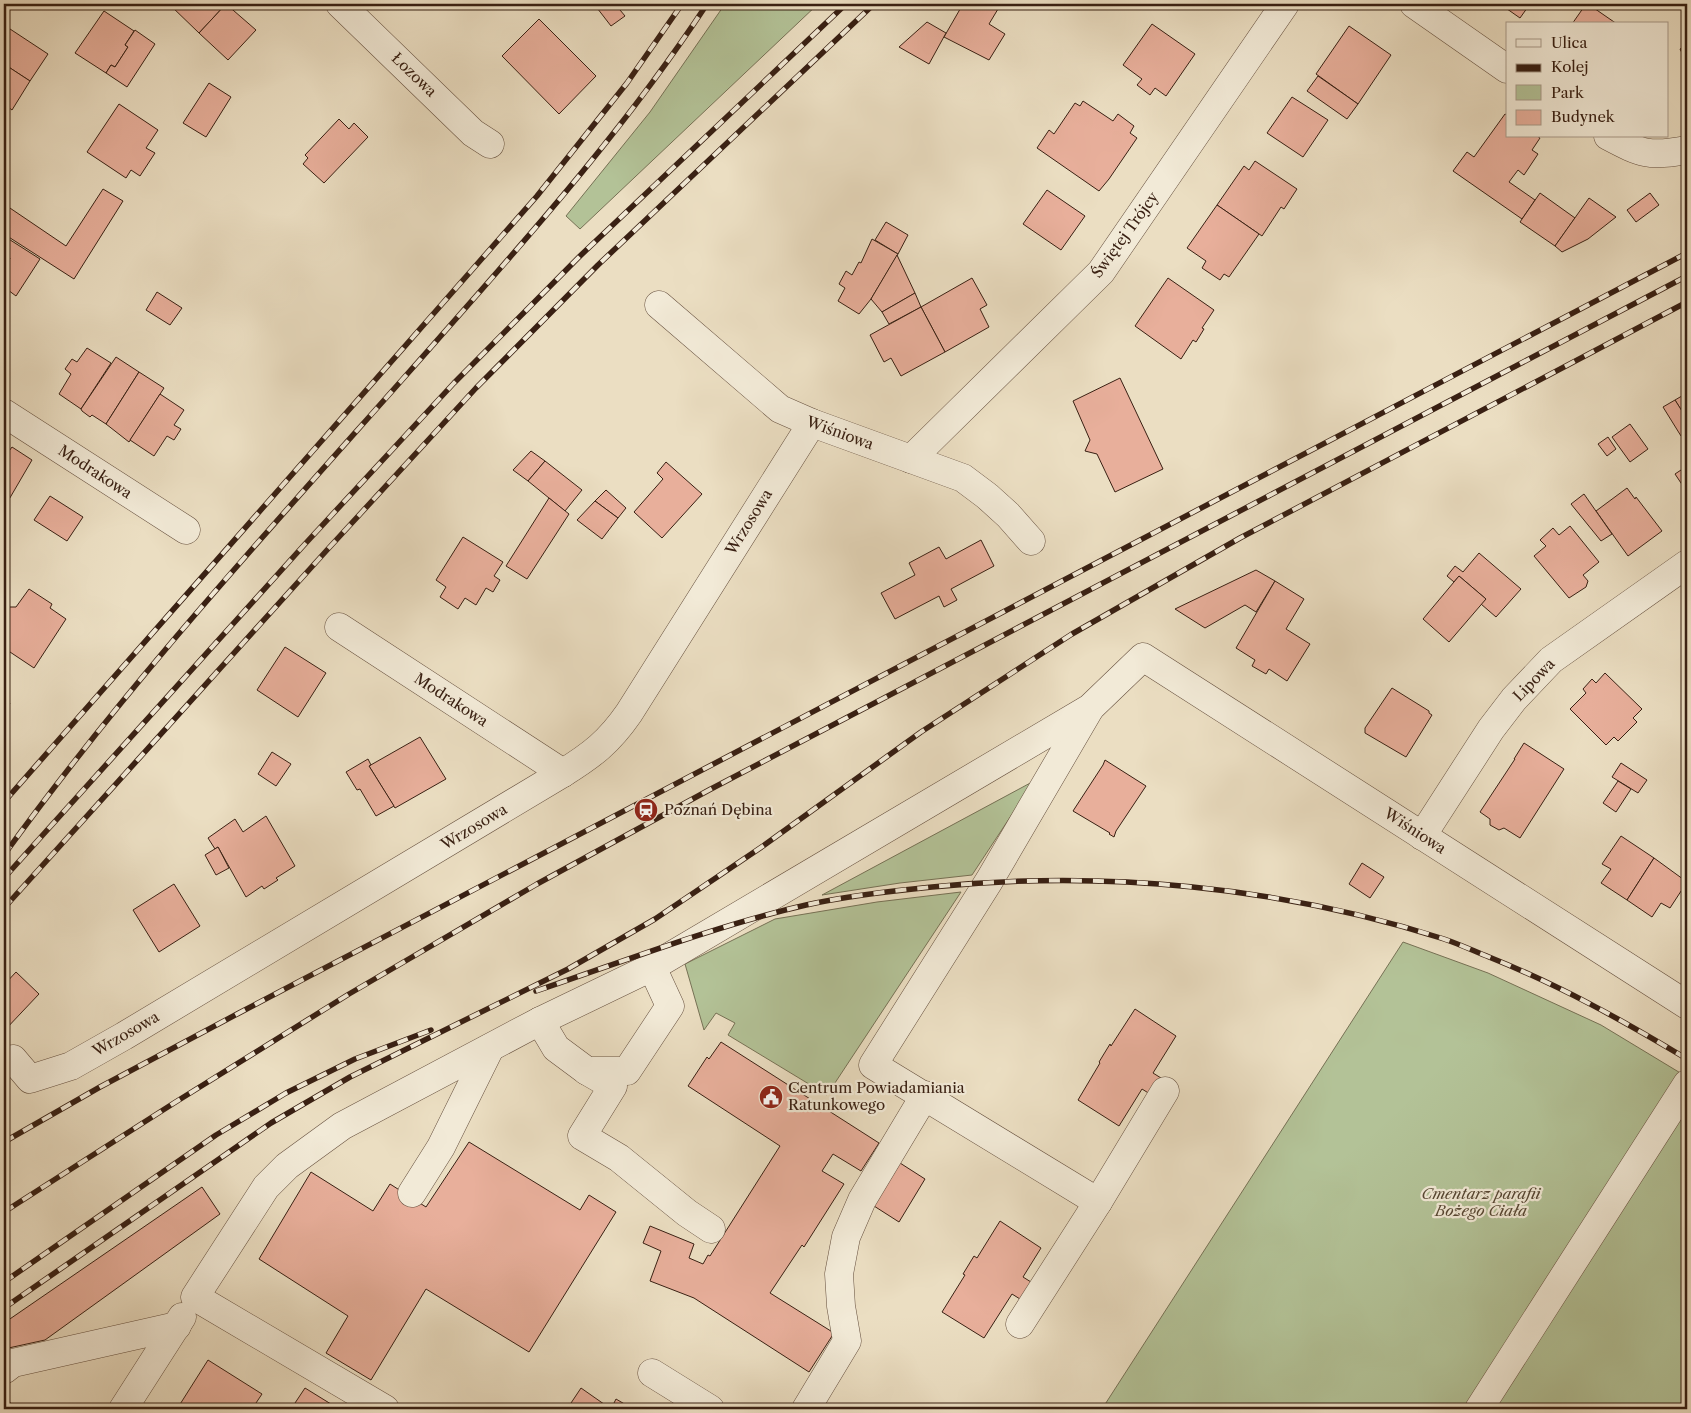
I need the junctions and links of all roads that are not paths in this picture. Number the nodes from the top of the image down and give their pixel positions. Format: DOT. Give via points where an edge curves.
graph roads {
  1 [pos="340,4"];
  2 [pos="1285,4"];
  3 [pos="1414,4"];
  4 [pos="1506,68"];
  5 [pos="1612,138"];
  6 [pos="490,144"];
  7 [pos="1687,150"];
  8 [pos="659,305"];
  9 [pos="4,415"];
  10 [pos="812,423"];
  11 [pos="911,459"];
  12 [pos="186,530"];
  13 [pos="1030,541"];
  14 [pos="1687,564"];
  15 [pos="339,627"];
  16 [pos="1090,708"];
  17 [pos="562,774"];
  18 [pos="1422,836"];
  19 [pos="652,967"];
  20 [pos="1687,1005"];
  21 [pos="540,1021"];
  22 [pos="490,1048"];
  23 [pos="13,1059"];
  24 [pos="620,1078"];
  25 [pos="1687,1084"];
  26 [pos="1165,1091"];
  27 [pos="925,1095"];
  28 [pos="412,1193"];
  29 [pos="1098,1202"];
  30 [pos="711,1229"];
  31 [pos="195,1297"];
  32 [pos="1020,1324"];
  33 [pos="177,1326"];
  34 [pos="4,1370"];
  35 [pos="652,1373"];
  36 [pos="123,1409"];
  37 [pos="385,1409"];
  38 [pos="710,1409"];
  39 [pos="806,1409"];
  40 [pos="1479,1409"];
  1 -- 6 [label="street, Łozowa" via="473,133"];
  2 -- 11 [label="street, Świętej Trójcy" via="1101,272"];
  3 -- 4 [label="street"];
  5 -- 7 [label="street" via="1637,151 1661,155"];
  8 -- 10 [label="street, Wiśniowa" via="767,400"];
  9 -- 12 [label="street, Modrakowa"];
  10 -- 11 [label="street, Wiśniowa"];
  10 -- 17 [label="street, Wrzosowa" via="615,733 600,748"];
  11 -- 13 [label="street, Wiśniowa" via="963,478 1008,515"];
  14 -- 18 [label="street, Lipowa" via="1551,660 1491,729"];
  15 -- 17 [label="street, Modrakowa"];
  16 -- 18 [label="street, Wiśniowa" via="1143,657"];
  16 -- 19 [label="street"];
  16 -- 27 [label="street" via="989,881 873,1064"];
  17 -- 23 [label="street, Wrzosowa" via="71,1066 30,1079"];
  18 -- 20 [label="street, Wiśniowa"];
  19 -- 21 [label="street"];
  19 -- 24 [label="street" via="670,1006"];
  21 -- 22 [label="street"];
  21 -- 24 [label="street" via="556,1048 587,1071"];
  22 -- 28 [label="street" via="441,1147"];
  22 -- 31 [label="street" via="342,1126 287,1166 266,1187"];
  24 -- 30 [label="street" via="582,1136 619,1158 686,1213"];
  25 -- 40 [label="street"];
  26 -- 29 [label="street"];
  27 -- 29 [label="street"];
  27 -- 39 [label="street" via="862,1200 846,1237 839,1274 847,1341"];
  29 -- 32 [label="street"];
  31 -- 33 [label="street"];
  31 -- 37 [label="street"];
  33 -- 34 [label="street" via="13,1362"];
  33 -- 36 [label="street"];
  35 -- 38 [label="street"];
}
